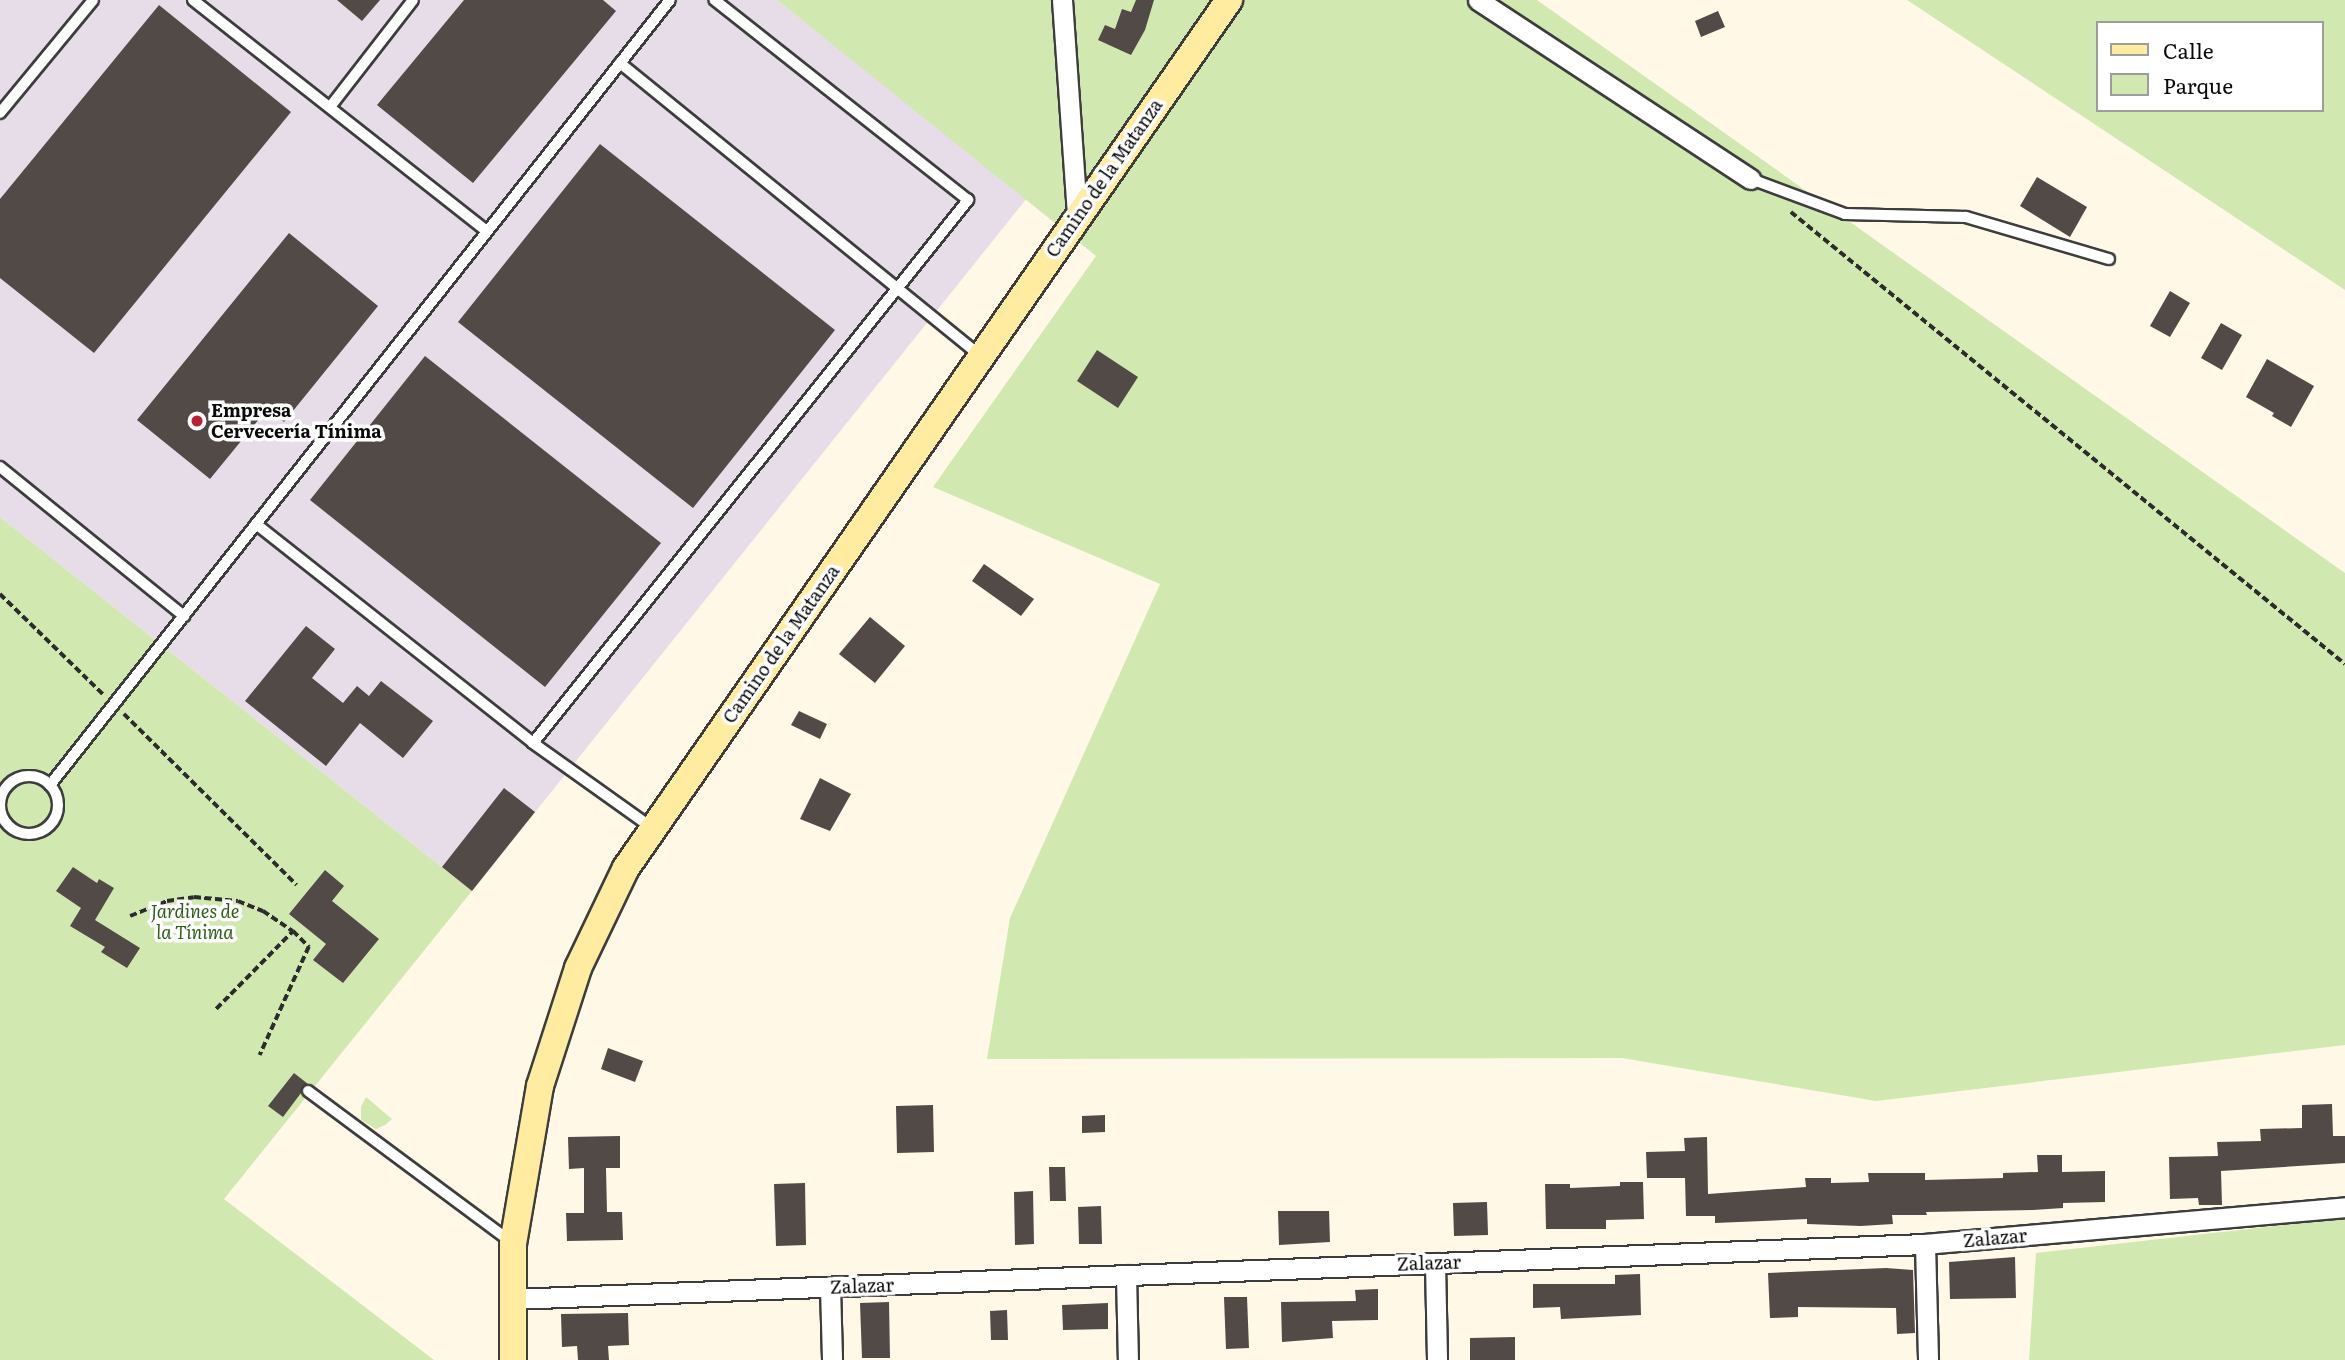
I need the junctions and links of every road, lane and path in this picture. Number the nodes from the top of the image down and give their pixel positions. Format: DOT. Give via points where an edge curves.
graph roads {
  1 [pos="93,0"];
  2 [pos="193,0"];
  3 [pos="413,0"];
  4 [pos="670,0"];
  5 [pos="715,0"];
  6 [pos="1062,0"];
  7 [pos="1228,0"];
  8 [pos="1478,0"];
  9 [pos="620,64"];
  10 [pos="330,107"];
  11 [pos="0,113"];
  12 [pos="1751,179"];
  13 [pos="1783,206"];
  14 [pos="1077,216"];
  15 [pos="487,231"];
  16 [pos="2109,259"];
  17 [pos="896,290"];
  18 [pos="981,357"];
  19 [pos="0,467"];
  20 [pos="256,524"];
  21 [pos="0,594"];
  22 [pos="184,616"];
  23 [pos="2345,664"];
  24 [pos="113,704"];
  25 [pos="533,743"];
  26 [pos="50,785"];
  27 [pos="653,828"];
  28 [pos="296,885"];
  29 [pos="130,916"];
  30 [pos="293,931"];
  31 [pos="216,1009"];
  32 [pos="260,1055"];
  33 [pos="308,1091"];
  34 [pos="2345,1207"];
  35 [pos="513,1244"];
  36 [pos="1925,1244"];
  37 [pos="1434,1263"];
  38 [pos="1126,1275"];
  39 [pos="830,1287"];
  40 [pos="512,1299"];
  41 [pos="513,1360"];
  42 [pos="832,1360"];
  43 [pos="1128,1360"];
  44 [pos="1437,1360"];
  45 [pos="1928,1360"];
  1 -- 11 [label="lane"];
  2 -- 10 [label="lane"];
  3 -- 10 [label="lane"];
  4 -- 9 [label="lane"];
  5 -- 17 [label="lane" via="968,200"];
  6 -- 14 [label="street"];
  7 -- 14 [label="street, Camino de la Matanza"];
  8 -- 12 [label="street"];
  9 -- 15 [label="lane"];
  9 -- 17 [label="lane"];
  10 -- 15 [label="lane"];
  12 -- 16 [label="lane" via="1845,214 1966,217"];
  13 -- 23 [label="path"];
  14 -- 18 [label="street, Camino de la Matanza"];
  15 -- 20 [label="lane"];
  17 -- 18 [label="lane"];
  17 -- 25 [label="lane"];
  18 -- 27 [label="street, Camino de la Matanza"];
  19 -- 22 [label="lane"];
  20 -- 22 [label="lane"];
  20 -- 25 [label="lane"];
  21 -- 24 [label="path"];
  22 -- 24 [label="lane"];
  24 -- 26 [label="lane"];
  24 -- 28 [label="path"];
  25 -- 27 [label="lane"];
  26 -- 26 [label="lane" via="58,803 53,822 27,834 9,826 1,810 9,785 25,777"];
  27 -- 35 [label="street, Camino de la Matanza" via="626,868 578,968 540,1086"];
  29 -- 30 [label="path" via="167,901 194,897 238,901"];
  30 -- 31 [label="path"];
  30 -- 32 [label="path" via="309,947"];
  33 -- 35 [label="lane"];
  34 -- 36 [label="street, Zalazar"];
  35 -- 40 [label="street, Camino de la Matanza"];
  36 -- 37 [label="street, Zalazar"];
  36 -- 45 [label="street"];
  37 -- 38 [label="street, Zalazar"];
  37 -- 44 [label="street"];
  38 -- 39 [label="street, Zalazar"];
  38 -- 43 [label="street"];
  39 -- 40 [label="street, Zalazar"];
  39 -- 42 [label="street"];
  40 -- 41 [label="street, Camino de la Matanza"];
}
